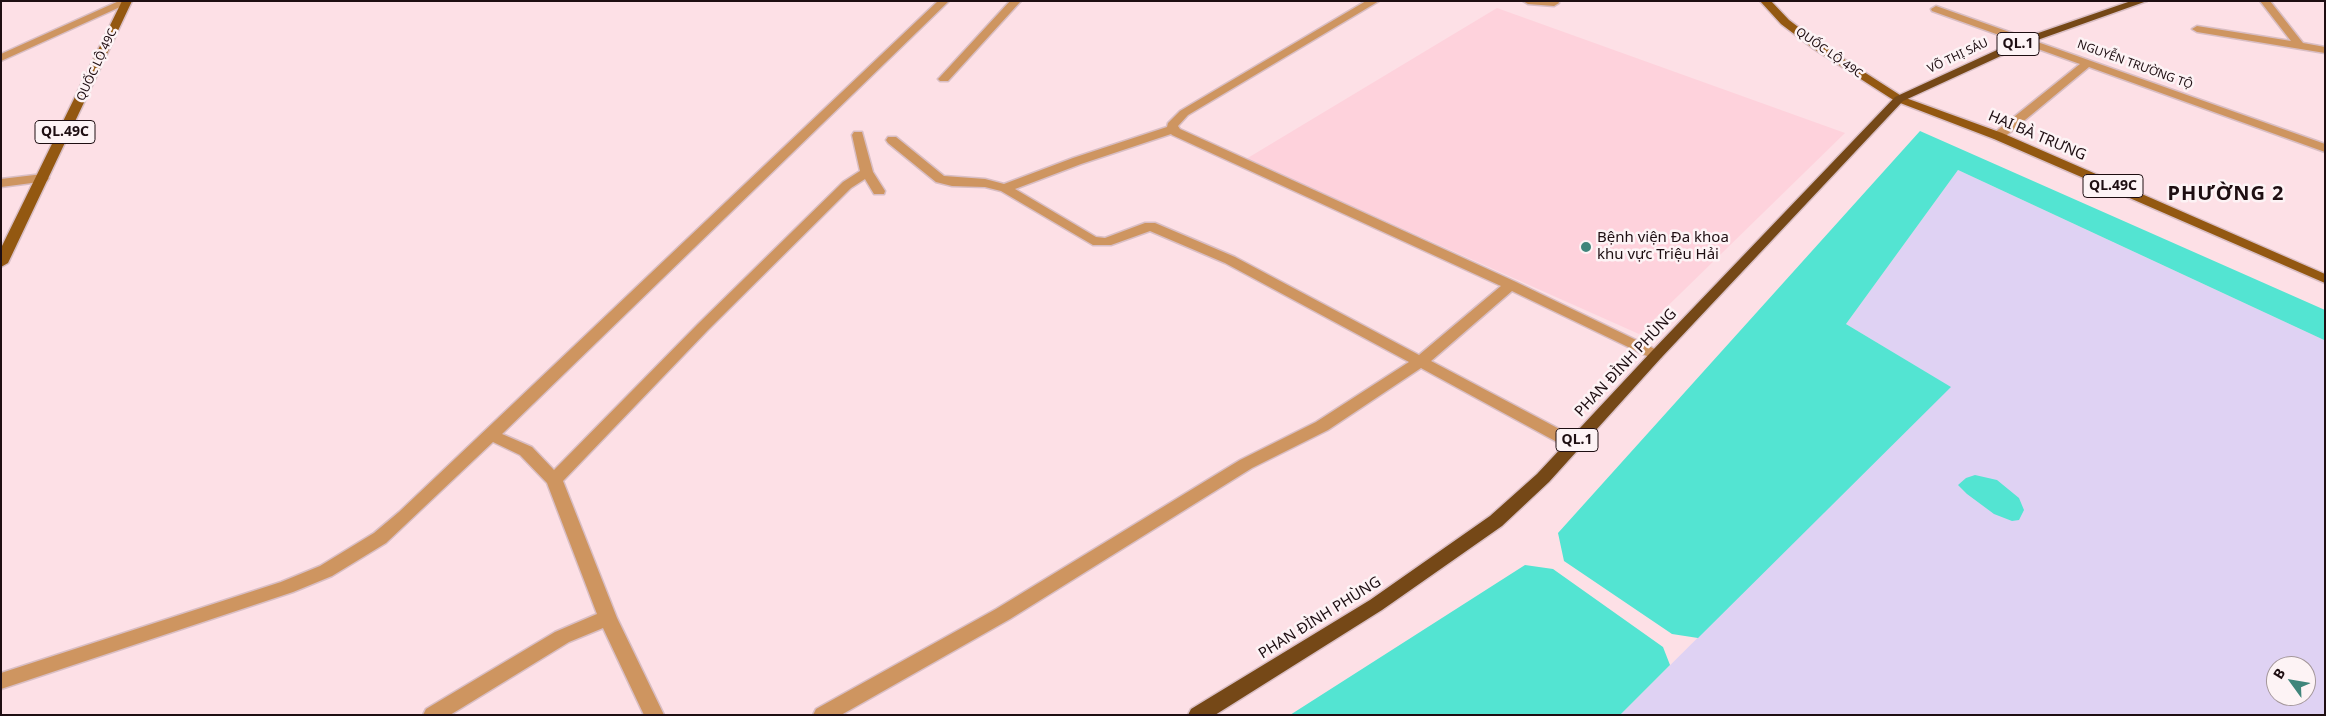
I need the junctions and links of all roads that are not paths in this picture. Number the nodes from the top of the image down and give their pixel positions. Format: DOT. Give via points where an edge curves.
graph roads {
  1 [pos="944,1"];
  2 [pos="1016,1"];
  3 [pos="1374,1"];
  4 [pos="1528,1"];
  5 [pos="1764,1"];
  6 [pos="2142,1"];
  7 [pos="2264,1"];
  8 [pos="127,2"];
  9 [pos="1554,3"];
  10 [pos="1936,9"];
  11 [pos="2197,29"];
  12 [pos="2026,41"];
  13 [pos="2300,46"];
  14 [pos="2325,50"];
  15 [pos="1,58"];
  16 [pos="2088,63"];
  17 [pos="944,80"];
  18 [pos="1900,99"];
  19 [pos="1174,129"];
  20 [pos="858,135"];
  21 [pos="1998,136"];
  22 [pos="892,140"];
  23 [pos="2325,148"];
  24 [pos="867,172"];
  25 [pos="43,178"];
  26 [pos="1,183"];
  27 [pos="1005,188"];
  28 [pos="879,191"];
  29 [pos="1,263"];
  30 [pos="2325,279"];
  31 [pos="1511,285"];
  32 [pos="1656,355"];
  33 [pos="1420,362"];
  34 [pos="492,435"];
  35 [pos="1574,444"];
  36 [pos="554,480"];
  37 [pos="608,618"];
  38 [pos="1,681"];
  39 [pos="433,715"];
  40 [pos="654,715"];
  41 [pos="823,715"];
  42 [pos="1198,715"];
  1 -- 34 [label="street"];
  2 -- 17 [label="street"];
  3 -- 19 [label="street" via="1184,113 1172,126"];
  4 -- 9 [label="street"];
  5 -- 18 [label="main road, QUỐC LỘ 49C / QL.49C" via="1818,47"];
  6 -- 12 [label="highway, VÕ THỊ SÁU / QL.1"];
  7 -- 13 [label="street"];
  8 -- 15 [label="street"];
  8 -- 25 [label="main road, QUỐC LỘ 49C / QL.49C"];
  10 -- 12 [label="street, NGUYỄN TRƯỜNG TỘ" via="1956,12"];
  11 -- 13 [label="street"];
  12 -- 16 [label="street, NGUYỄN TRƯỜNG TỘ"];
  12 -- 18 [label="highway, VÕ THỊ SÁU / QL.1"];
  13 -- 14 [label="street"];
  16 -- 21 [label="street"];
  16 -- 23 [label="street, NGUYỄN TRƯỜNG TỘ"];
  18 -- 21 [label="main road, HAI BÀ TRƯNG / QL.49C"];
  18 -- 32 [label="highway, PHAN ĐÌNH PHÙNG / QL.1"];
  19 -- 27 [label="street"];
  19 -- 31 [label="street" via="1194,142"];
  20 -- 24 [label="street"];
  21 -- 30 [label="main road, HAI BÀ TRƯNG / QL.49C"];
  22 -- 27 [label="street" via="945,181 985,183"];
  24 -- 28 [label="street"];
  24 -- 36 [label="street" via="834,198"];
  25 -- 26 [label="street"];
  25 -- 29 [label="main road, QUỐC LỘ 49C / QL.49C"];
  27 -- 33 [label="street" via="1097,242 1106,242 1150,226 1230,260"];
  31 -- 32 [label="street"];
  31 -- 33 [label="street"];
  32 -- 35 [label="highway, PHAN ĐÌNH PHÙNG / QL.1"];
  33 -- 35 [label="street"];
  33 -- 41 [label="street" via="1322,426 1246,464 1003,614"];
  34 -- 36 [label="street" via="526,451"];
  34 -- 38 [label="street" via="380,538 326,571 287,587"];
  35 -- 42 [label="highway, PHAN ĐÌNH PHÙNG / QL.1" via="1543,478 1488,527 1376,605"];
  36 -- 37 [label="street"];
  37 -- 39 [label="street" via="562,637"];
  37 -- 40 [label="street"];
}
